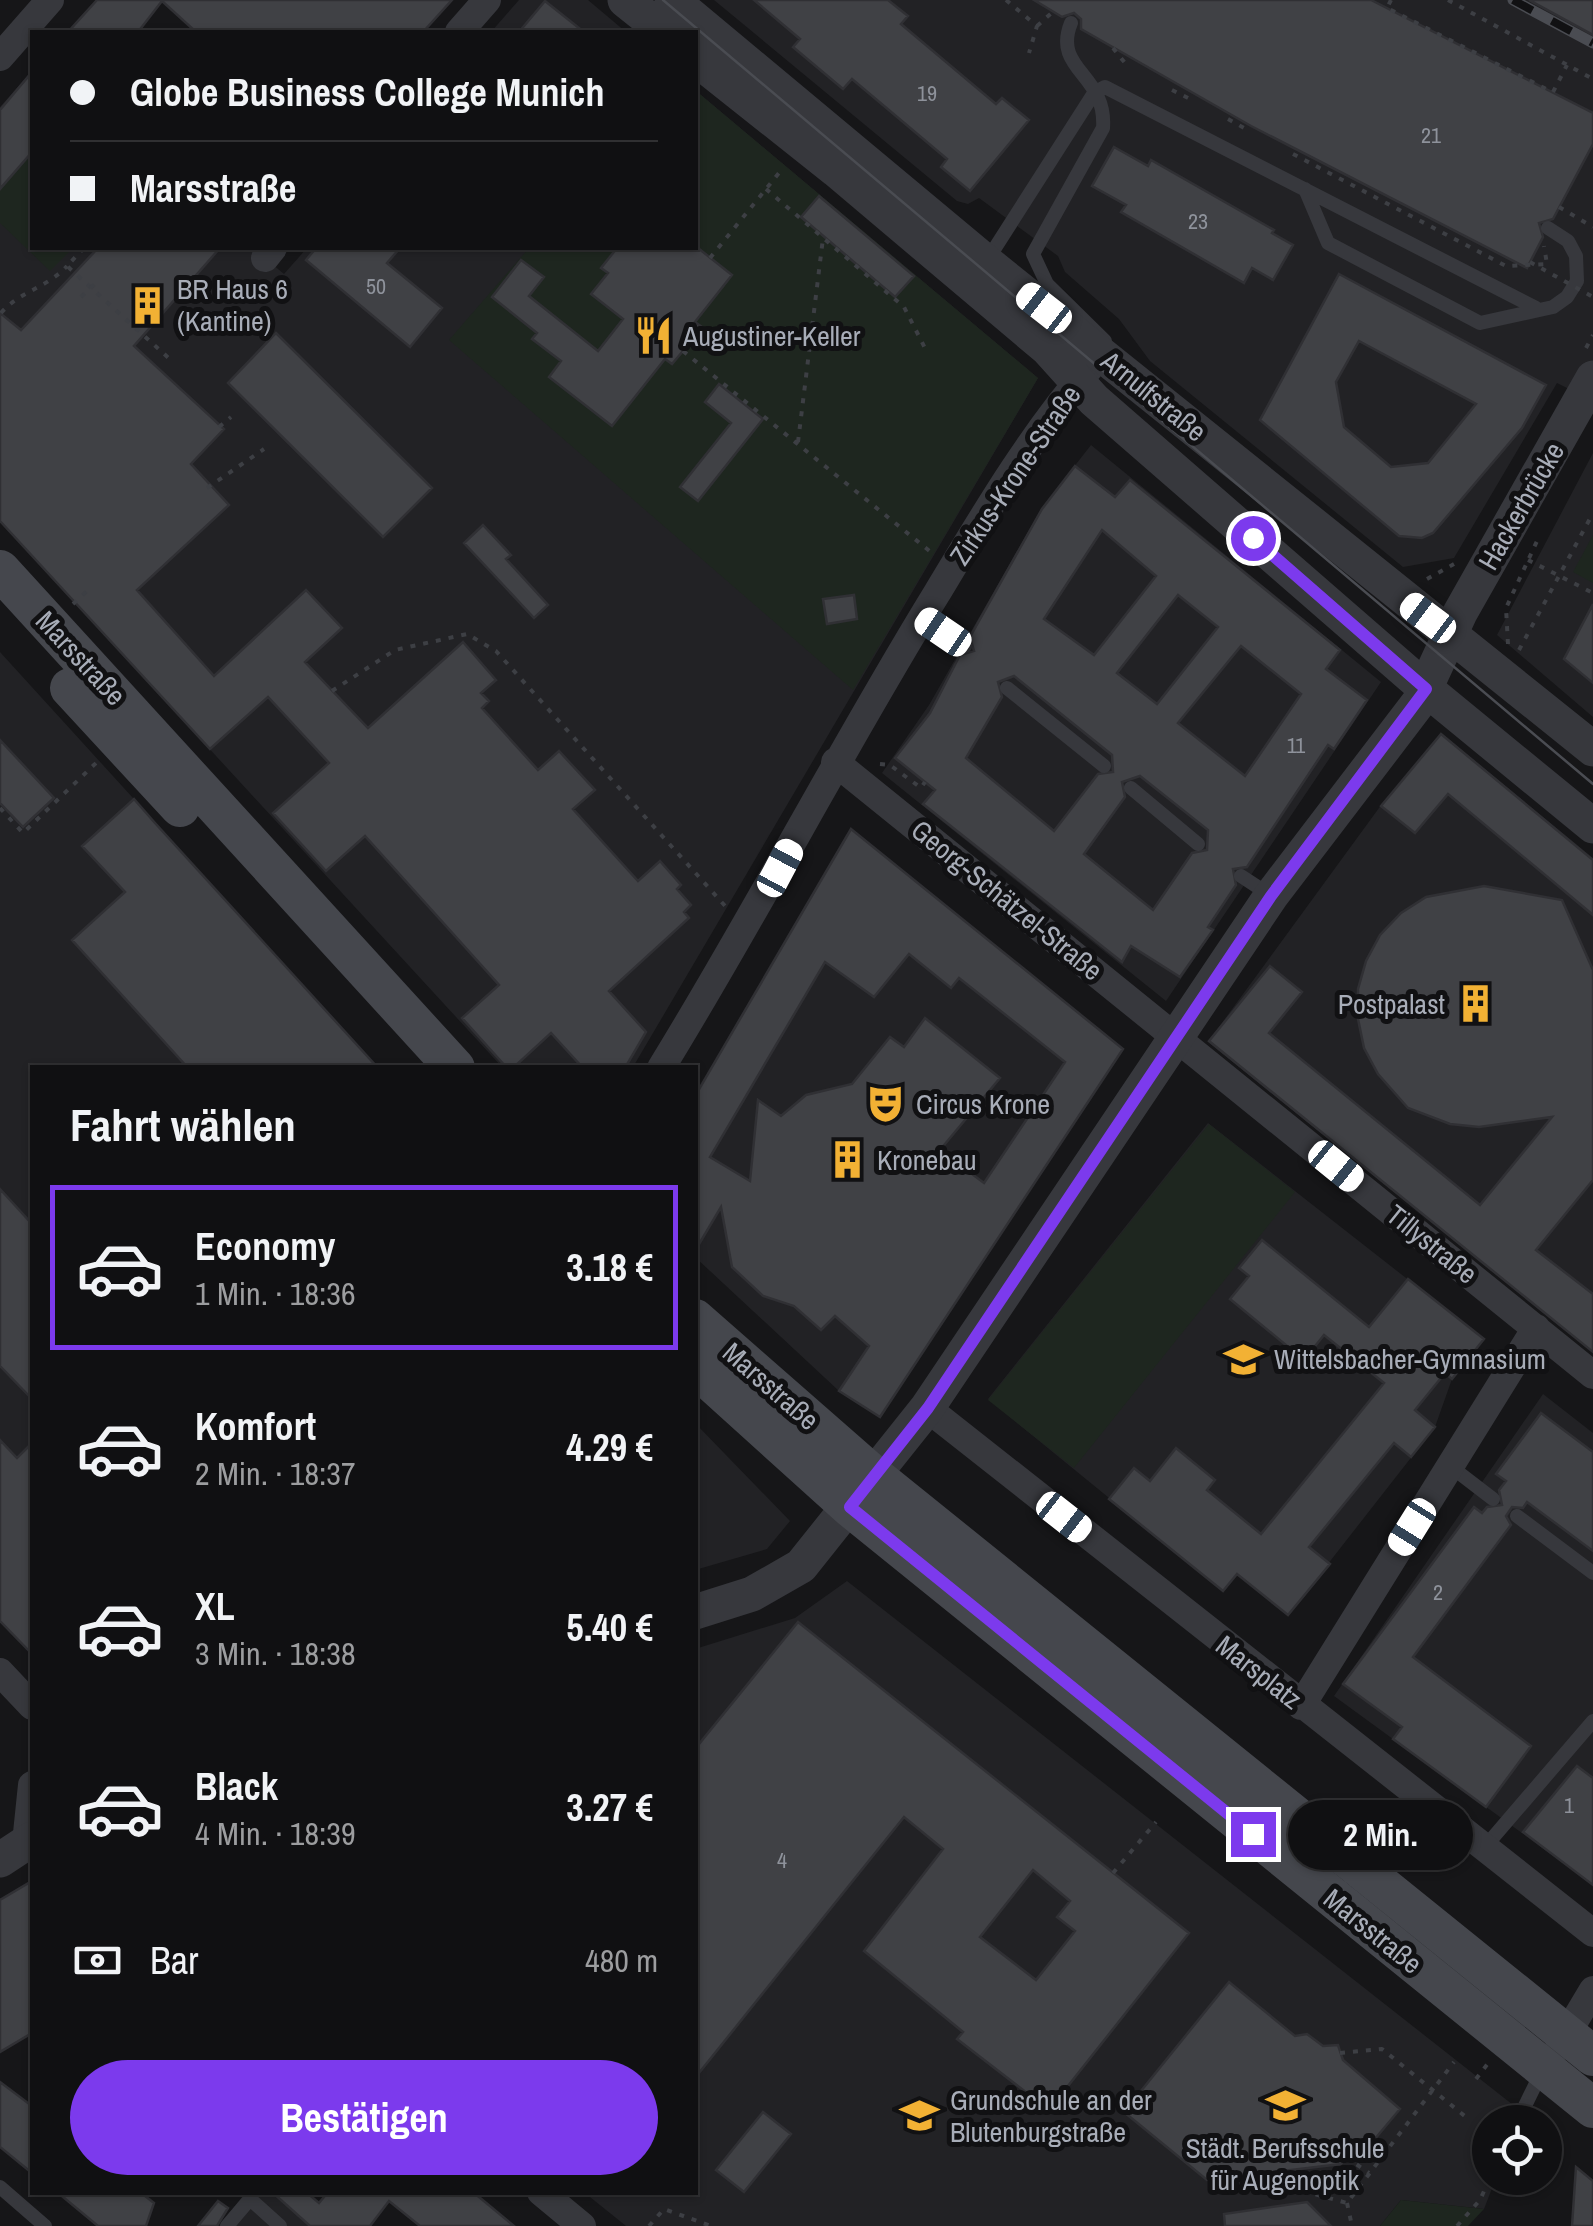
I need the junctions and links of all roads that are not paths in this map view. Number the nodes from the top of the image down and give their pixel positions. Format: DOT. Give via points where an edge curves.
graph roads {
  1 [pos="50,0"];
  2 [pos="488,0"];
  3 [pos="626,0"];
  4 [pos="672,0"];
  5 [pos="1072,23"];
  6 [pos="461,30"];
  7 [pos="663,30"];
  8 [pos="0,56"];
  9 [pos="698,60"];
  10 [pos="1094,95"];
  11 [pos="1305,190"];
  12 [pos="1548,228"];
  13 [pos="978,274"];
  14 [pos="1536,308"];
  15 [pos="1102,353"];
  16 [pos="1132,378"];
  17 [pos="1078,381"];
  18 [pos="1588,388"];
  19 [pos="0,570"];
  20 [pos="0,611"];
  21 [pos="922,617"];
  22 [pos="1451,635"];
  23 [pos="965,646"];
  24 [pos="1008,688"];
  25 [pos="1426,689"];
  26 [pos="1593,749"];
  27 [pos="141,751"];
  28 [pos="836,762"];
  29 [pos="1104,766"];
  30 [pos="1131,788"];
  31 [pos="1593,826"];
  32 [pos="1198,844"];
  33 [pos="1241,876"];
  34 [pos="1271,896"];
  35 [pos="1179,1037"];
  36 [pos="417,1065"];
  37 [pos="452,1065"];
  38 [pos="663,1065"];
  39 [pos="1541,1321"];
  40 [pos="698,1322"];
  41 [pos="698,1369"];
  42 [pos="1593,1375"];
  43 [pos="928,1408"];
  44 [pos="1450,1466"];
  45 [pos="872,1478"];
  46 [pos="1493,1498"];
  47 [pos="1517,1516"];
  48 [pos="1593,1574"];
  49 [pos="698,1611"];
  50 [pos="1301,1706"];
  51 [pos="1593,1721"];
  52 [pos="30,1795"];
  53 [pos="19,1848"];
  54 [pos="1484,1848"];
  55 [pos="1593,1933"];
  56 [pos="1593,1990"];
  57 [pos="1580,2046"];
  58 [pos="1544,2069"];
  59 [pos="1526,2105"];
  60 [pos="1593,2108"];
  61 [pos="0,2187"];
  62 [pos="545,2195"];
  63 [pos="45,2226"];
  64 [pos="227,2226"];
  65 [pos="280,2226"];
  66 [pos="582,2226"];
  1 -- 8 [label="street"];
  2 -- 6 [label="street"];
  3 -- 7 [label="street"];
  4 -- 13 [label="street, Arnulfstraße"];
  5 -- 10 [label="lane" via="1064,40 1068,56"];
  9 -- 13 [label="street, Arnulfstraße"];
  10 -- 11 [label="lane" via="1112,88"];
  10 -- 13 [label="lane"];
  10 -- 16 [label="lane" via="1104,105 1097,142 1033,254 1047,284 1096,327"];
  11 -- 14 [label="lane"];
  11 -- 14 [label="lane" via="1328,243 1480,323"];
  12 -- 14 [label="lane" via="1568,241 1576,280 1553,307"];
  13 -- 15 [label="street, Arnulfstraße"];
  13 -- 17 [label="street, Arnulfstraße"];
  15 -- 16 [label="street, Arnulfstraße"];
  15 -- 17 [label="street, Zirkus-Krone-Straße"];
  16 -- 22 [label="street, Arnulfstraße"];
  17 -- 21 [label="street, Zirkus-Krone-Straße"];
  17 -- 25 [label="street, Arnulfstraße"];
  18 -- 22 [label="street, Hackerbrücke"];
  19 -- 27 [label="main road, Marsstraße"];
  20 -- 27 [label="main road, Marsstraße"];
  21 -- 23 [label="lane"];
  21 -- 28 [label="street, Zirkus-Krone-Straße"];
  22 -- 25 [label="street, Hackerbrücke"];
  22 -- 26 [label="street, Arnulfstraße"];
  24 -- 29 [label="lane"];
  25 -- 31 [label="street, Arnulfstraße"];
  25 -- 34 [label="street, Hackerbrücke"];
  27 -- 36 [label="main road, Marsstraße"];
  27 -- 37 [label="main road, Marsstraße"];
  28 -- 35 [label="street, Georg-Schätzel-Straße"];
  28 -- 38 [label="street, Zirkus-Krone-Straße" via="746,930"];
  30 -- 32 [label="lane"];
  33 -- 34 [label="lane"];
  34 -- 35 [label="street, Hackerbrücke"];
  35 -- 39 [label="street, Tillystraße"];
  35 -- 43 [label="street, Hackerbrücke"];
  39 -- 42 [label="street, Tillystraße"];
  39 -- 44 [label="street"];
  40 -- 45 [label="main road, Marsstraße"];
  41 -- 45 [label="main road, Marsstraße"];
  43 -- 45 [label="street, Hackerbrücke"];
  43 -- 50 [label="street, Marsplatz"];
  44 -- 46 [label="lane"];
  44 -- 50 [label="street"];
  45 -- 49 [label="street, Hackerbrücke" via="801,1566 752,1594"];
  45 -- 57 [label="main road, Marsstraße"];
  45 -- 58 [label="main road, Marsstraße"];
  47 -- 48 [label="lane"];
  50 -- 54 [label="street, Marsplatz"];
  51 -- 54 [label="lane"];
  52 -- 53 [label="street"];
  54 -- 55 [label="street, Marsplatz"];
  56 -- 57 [label="street"];
  57 -- 58 [label="street"];
  58 -- 59 [label="lane"];
  58 -- 60 [label="main road, Marsstraße"];
  61 -- 63 [label="lane"];
  62 -- 66 [label="street"];
  64 -- 65 [label="lane" via="250,2200"];
}
